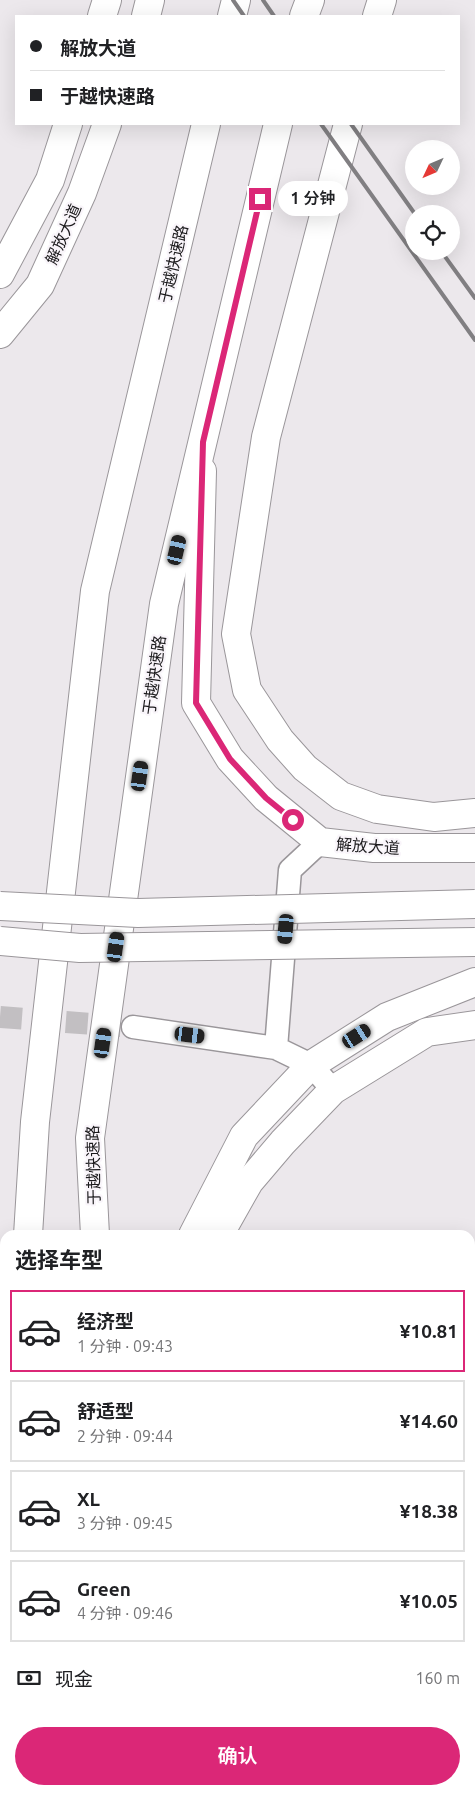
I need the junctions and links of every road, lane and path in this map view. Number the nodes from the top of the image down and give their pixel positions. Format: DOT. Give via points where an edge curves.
graph roads {
  1 [pos="107,0"];
  2 [pos="150,0"];
  3 [pos="236,0"];
  4 [pos="310,0"];
  5 [pos="382,0"];
  6 [pos="102,15"];
  7 [pos="146,15"];
  8 [pos="232,15"];
  9 [pos="304,15"];
  10 [pos="377,15"];
  11 [pos="68,125"];
  12 [pos="107,125"];
  13 [pos="206,125"];
  14 [pos="278,125"];
  15 [pos="348,125"];
  16 [pos="0,274"];
  17 [pos="0,334"];
  18 [pos="203,442"];
  19 [pos="475,812"];
  20 [pos="320,842"];
  21 [pos="475,848"];
  22 [pos="475,904"];
  23 [pos="0,906"];
  24 [pos="0,941"];
  25 [pos="475,942"];
  26 [pos="475,982"];
  27 [pos="475,1025"];
  28 [pos="133,1028"];
  29 [pos="276,1048"];
  30 [pos="311,1065"];
  31 [pos="333,1090"];
  32 [pos="28,1230"];
  33 [pos="95,1230"];
  34 [pos="196,1230"];
  35 [pos="221,1230"];
  1 -- 6 [label="main road"];
  2 -- 7 [label="main road"];
  3 -- 8 [label="main road"];
  4 -- 9 [label="main road"];
  5 -- 10 [label="main road"];
  11 -- 16 [label="main road" via="50,180"];
  12 -- 17 [label="main road, 解放大道" via="82,192 40,285"];
  13 -- 32 [label="main road, 于越快速路" via="95,590 35,1122"];
  14 -- 18 [label="main road, 于越快速路"];
  15 -- 19 [label="main road" via="266,437 236,634 247,690 280,740 305,768 341,796 377,809 434,817"];
  18 -- 20 [label="main road, 解放大道" via="196,703 230,759 266,798"];
  18 -- 33 [label="main road, 于越快速路" via="164,604 90,1138"];
  20 -- 21 [label="main road, 解放大道" via="374,848"];
  20 -- 29 [label="street" via="290,870"];
  22 -- 23 [label="main road, bridge" via="138,913"];
  24 -- 25 [label="main road, bridge" via="80,948"];
  26 -- 30 [label="main road" via="387,1017"];
  27 -- 31 [label="main road" via="427,1032"];
  28 -- 29 [label="street"];
  29 -- 30 [label="street"];
  30 -- 31 [label="street"];
  30 -- 34 [label="main road" via="244,1136"];
  31 -- 35 [label="main road" via="249,1182"];
}
